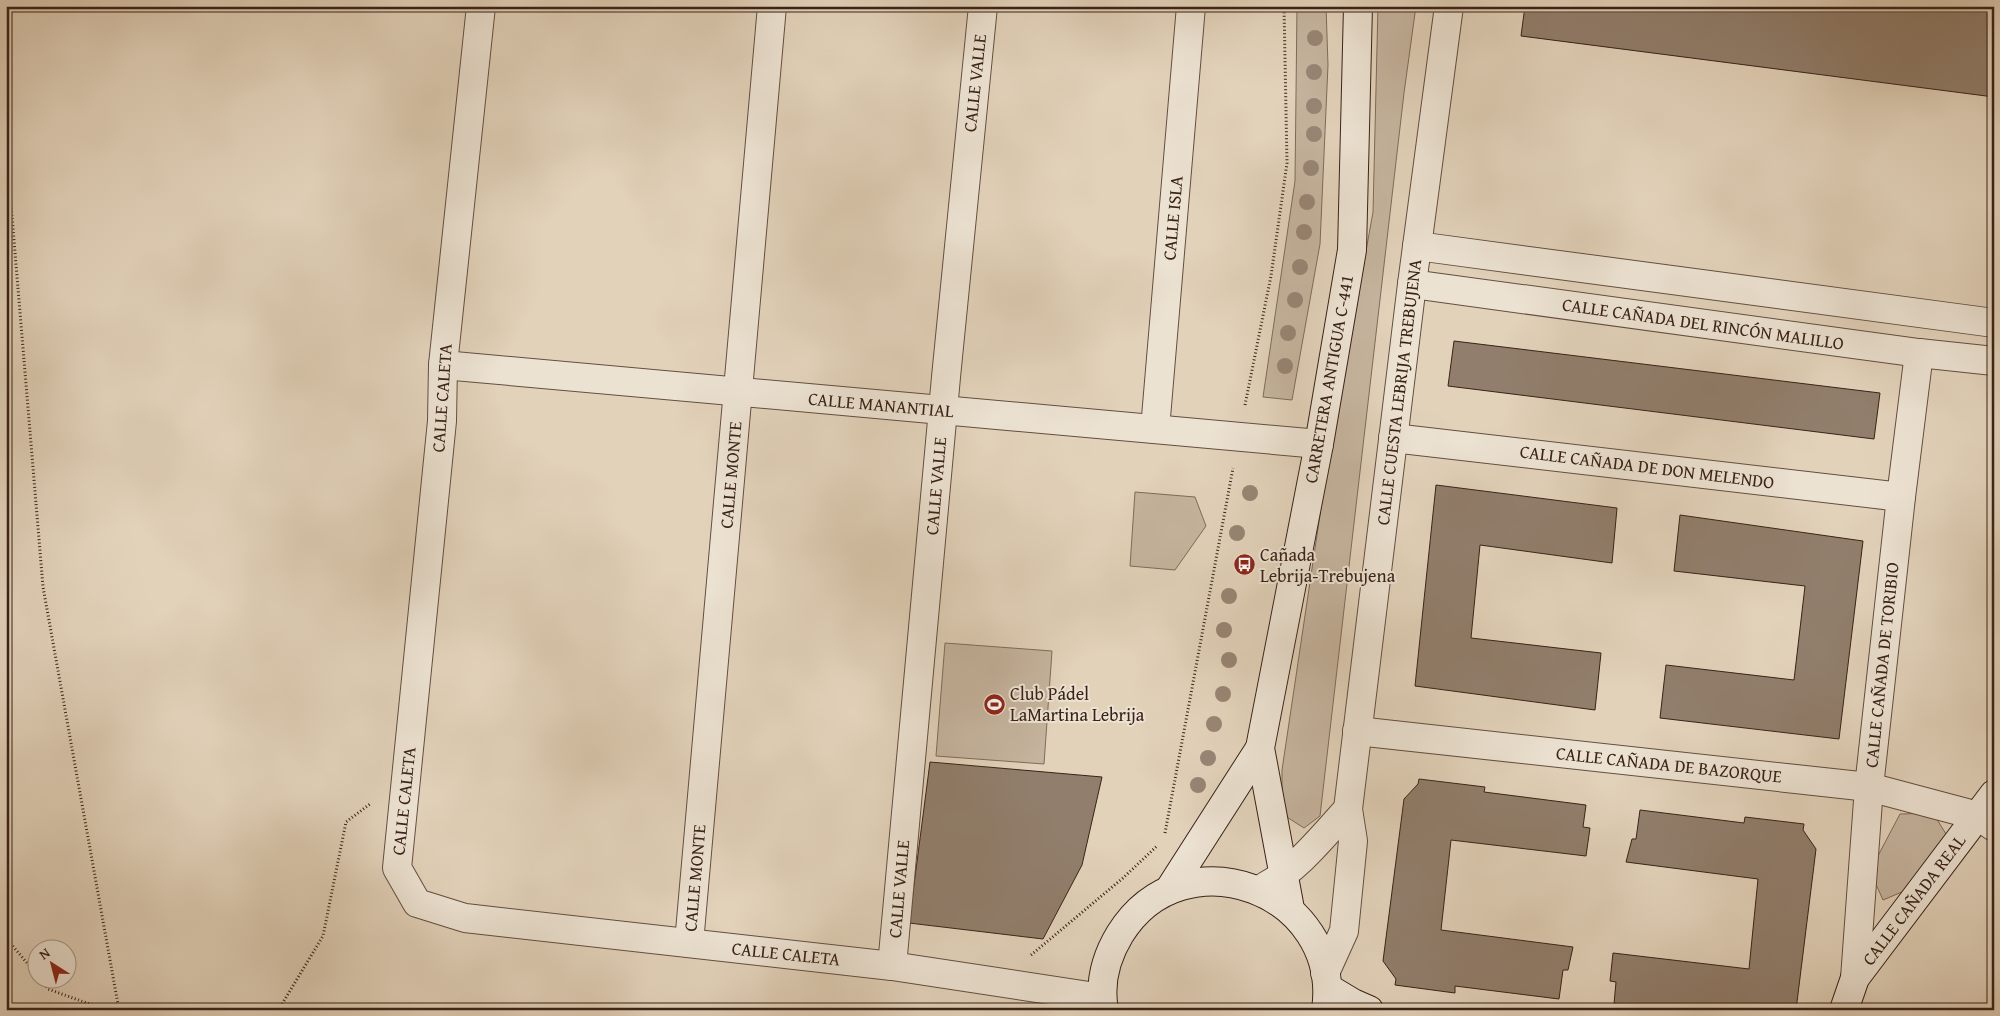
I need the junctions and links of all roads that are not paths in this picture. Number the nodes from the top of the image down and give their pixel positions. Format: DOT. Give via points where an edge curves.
graph roads {
  1 [pos="481,6"];
  2 [pos="772,6"];
  3 [pos="983,6"];
  4 [pos="1191,6"];
  5 [pos="1358,6"];
  6 [pos="1448,6"];
  7 [pos="1417,246"];
  8 [pos="1412,284"];
  9 [pos="1994,322"];
  10 [pos="1919,353"];
  11 [pos="1994,361"];
  12 [pos="443,365"];
  13 [pos="739,391"];
  14 [pos="943,410"];
  15 [pos="1155,429"];
  16 [pos="1393,438"];
  17 [pos="1319,444"];
  18 [pos="1901,497"];
  19 [pos="1357,731"];
  20 [pos="1260,748"];
  21 [pos="1869,787"];
  22 [pos="1994,794"];
  23 [pos="1348,809"];
  24 [pos="1986,822"];
  25 [pos="1284,876"];
  26 [pos="1169,890"];
  27 [pos="1259,890"];
  28 [pos="1290,909"];
  29 [pos="689,943"];
  30 [pos="892,966"];
  31 [pos="1855,978"];
  32 [pos="1326,990"];
  33 [pos="1103,1004"];
  34 [pos="1369,1010"];
  35 [pos="1844,1010"];
  1 -- 12 [label="street, CALLE CALETA"];
  2 -- 13 [label="street, CALLE MONTE"];
  3 -- 14 [label="street, CALLE VALLE"];
  4 -- 15 [label="street, CALLE ISLA"];
  5 -- 17 [label="street, CARRETERA ANTIGUA C-441" via="1352,250"];
  6 -- 7 [label="street, CALLE CUESTA LEBRIJA TREBUJENA"];
  7 -- 8 [label="street, CALLE CUESTA LEBRIJA TREBUJENA"];
  7 -- 9 [label="street"];
  8 -- 10 [label="street, CALLE CAÑADA DEL RINCÓN MALILLO"];
  8 -- 16 [label="street, CALLE CUESTA LEBRIJA TREBUJENA"];
  10 -- 11 [label="street, CALLE CAÑADA DEL RINCÓN MALILLO"];
  10 -- 18 [label="street, CALLE CAÑADA DE TORIBIO"];
  12 -- 13 [label="street, CALLE MANANTIAL"];
  12 -- 29 [label="street, CALLE CALETA" via="442,421 397,868 417,903 465,918"];
  13 -- 14 [label="street, CALLE MANANTIAL"];
  13 -- 29 [label="street, CALLE MONTE"];
  14 -- 15 [label="street, CALLE MANANTIAL"];
  14 -- 30 [label="street, CALLE VALLE"];
  15 -- 17 [label="street, CALLE MANANTIAL"];
  16 -- 18 [label="street, CALLE CAÑADA DE DON MELENDO"];
  16 -- 19 [label="street, CALLE CUESTA LEBRIJA TREBUJENA"];
  17 -- 20 [label="street, CARRETERA ANTIGUA C-441"];
  18 -- 21 [label="street, CALLE CAÑADA DE TORIBIO"];
  19 -- 21 [label="street, CALLE CAÑADA DE BAZORQUE"];
  19 -- 23 [label="street, CALLE CUESTA LEBRIJA TREBUJENA"];
  20 -- 25 [label="street, CARRETERA ANTIGUA C-441"];
  20 -- 26 [label="street, CARRETERA ANTIGUA C-441"];
  21 -- 24 [label="street, CALLE CAÑADA DE BAZORQUE"];
  21 -- 31 [label="street, CALLE CAÑADA DE TORIBIO"];
  22 -- 24 [label="street, CALLE CAÑADA REAL"];
  23 -- 25 [label="street"];
  23 -- 32 [label="street, CALLE CUESTA LEBRIJA TREBUJENA" via="1354,840 1344,931"];
  24 -- 31 [label="street, CALLE CAÑADA REAL"];
  25 -- 27 [label="street"];
  25 -- 28 [label="street, CARRETERA ANTIGUA C-441"];
  26 -- 27 [label="street" via="1199,882 1230,881"];
  26 -- 33 [label="street" via="1146,904 1127,923 1112,946 1104,971"];
  27 -- 28 [label="street"];
  28 -- 32 [label="street" via="1307,929 1319,953"];
  29 -- 30 [label="street, CALLE CALETA"];
  30 -- 33 [label="street, CALLE CALETA"];
  31 -- 35 [label="street, CALLE CAÑADA REAL"];
  32 -- 34 [label="street"];
}
